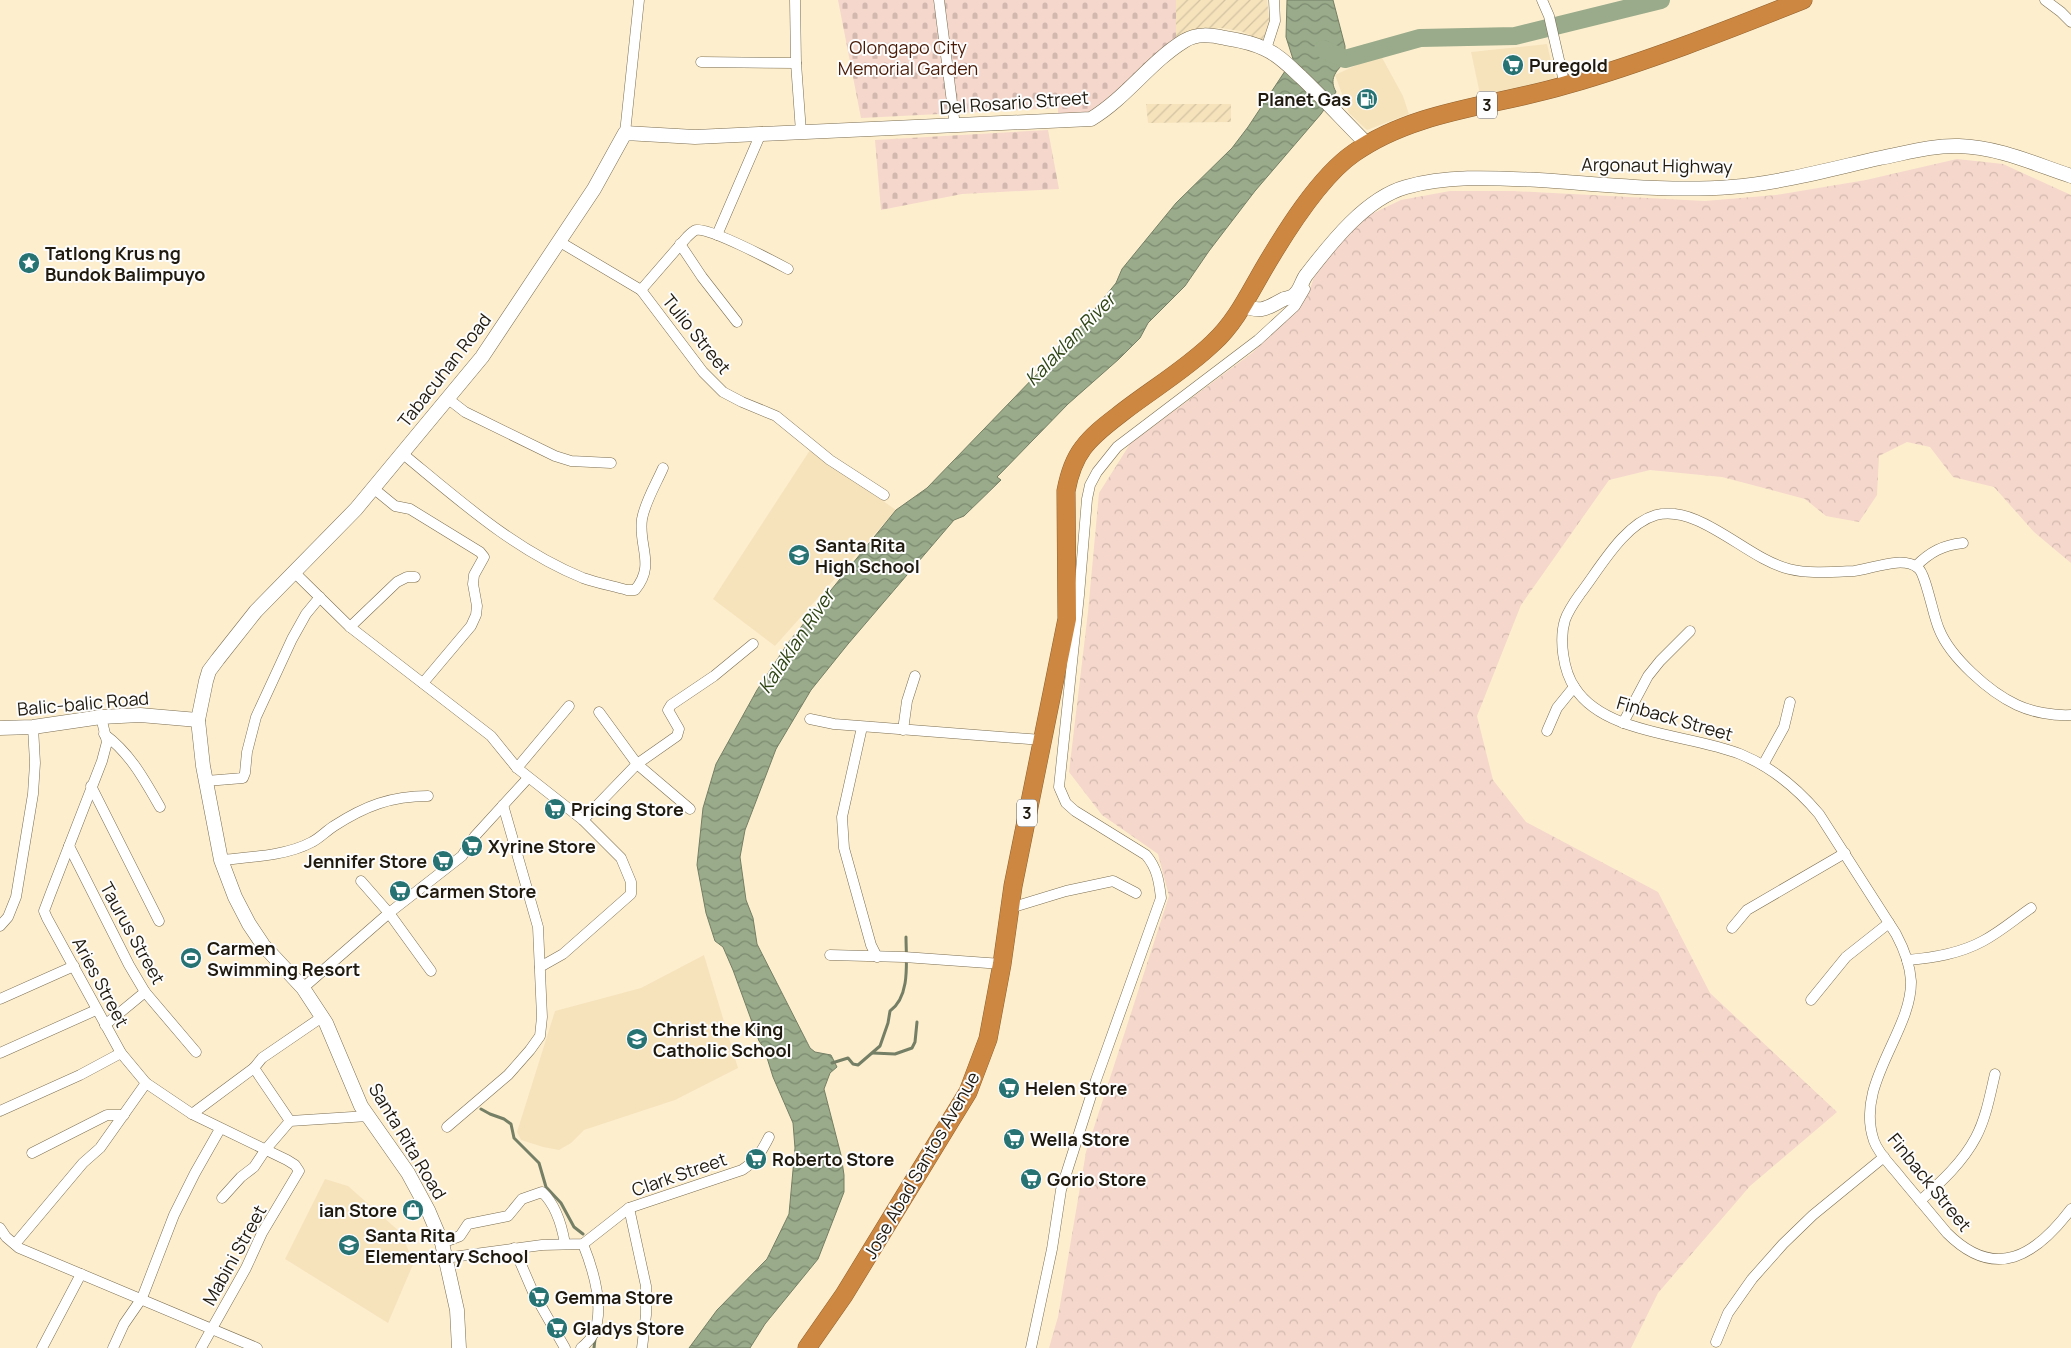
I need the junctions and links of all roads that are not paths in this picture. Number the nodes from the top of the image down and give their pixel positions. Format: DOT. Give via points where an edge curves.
graph roads {
  1 [pos="639,0"];
  2 [pos="795,0"];
  3 [pos="939,0"];
  4 [pos="1274,0"];
  5 [pos="1542,0"];
  6 [pos="1803,0"];
  7 [pos="2046,0"];
  8 [pos="2071,22"];
  9 [pos="1266,49"];
  10 [pos="701,62"];
  11 [pos="796,63"];
  12 [pos="1564,86"];
  13 [pos="955,126"];
  14 [pos="801,132"];
  15 [pos="626,133"];
  16 [pos="761,133"];
  17 [pos="1368,145"];
  18 [pos="2071,176"];
  19 [pos="718,235"];
  20 [pos="560,242"];
  21 [pos="680,244"];
  22 [pos="788,269"];
  23 [pos="1307,274"];
  24 [pos="641,290"];
  25 [pos="1243,306"];
  26 [pos="737,322"];
  27 [pos="447,398"];
  28 [pos="403,454"];
  29 [pos="611,463"];
  30 [pos="663,468"];
  31 [pos="373,488"];
  32 [pos="884,495"];
  33 [pos="1963,543"];
  34 [pos="1916,566"];
  35 [pos="294,572"];
  36 [pos="416,577"];
  37 [pos="320,597"];
  38 [pos="350,627"];
  39 [pos="1690,631"];
  40 [pos="752,644"];
  41 [pos="915,676"];
  42 [pos="423,683"];
  43 [pos="1574,687"];
  44 [pos="1790,702"];
  45 [pos="569,706"];
  46 [pos="599,712"];
  47 [pos="2071,715"];
  48 [pos="101,717"];
  49 [pos="810,719"];
  50 [pos="198,720"];
  51 [pos="1623,723"];
  52 [pos="862,726"];
  53 [pos="0,728"];
  54 [pos="32,728"];
  55 [pos="903,730"];
  56 [pos="1547,731"];
  57 [pos="104,734"];
  58 [pos="1042,740"];
  59 [pos="637,764"];
  60 [pos="1763,765"];
  61 [pos="518,768"];
  62 [pos="528,778"];
  63 [pos="206,781"];
  64 [pos="91,786"];
  65 [pos="428,796"];
  66 [pos="503,805"];
  67 [pos="160,807"];
  68 [pos="690,809"];
  69 [pos="583,820"];
  70 [pos="69,846"];
  71 [pos="1844,853"];
  72 [pos="221,860"];
  73 [pos="361,881"];
  74 [pos="1136,892"];
  75 [pos="1010,908"];
  76 [pos="2031,908"];
  77 [pos="389,913"];
  78 [pos="158,922"];
  79 [pos="1889,923"];
  80 [pos="0,926"];
  81 [pos="1732,928"];
  82 [pos="830,955"];
  83 [pos="876,958"];
  84 [pos="1907,960"];
  85 [pos="1002,964"];
  86 [pos="74,966"];
  87 [pos="540,967"];
  88 [pos="431,971"];
  89 [pos="303,988"];
  90 [pos="145,992"];
  91 [pos="0,999"];
  92 [pos="1811,1000"];
  93 [pos="96,1010"];
  94 [pos="322,1018"];
  95 [pos="105,1025"];
  96 [pos="196,1052"];
  97 [pos="0,1053"];
  98 [pos="121,1053"];
  99 [pos="254,1068"];
  100 [pos="1995,1074"];
  101 [pos="146,1084"];
  102 [pos="0,1111"];
  103 [pos="192,1114"];
  104 [pos="124,1115"];
  105 [pos="368,1116"];
  106 [pos="290,1121"];
  107 [pos="447,1127"];
  108 [pos="220,1129"];
  109 [pos="769,1137"];
  110 [pos="266,1149"];
  111 [pos="32,1153"];
  112 [pos="1884,1157"];
  113 [pos="297,1178"];
  114 [pos="222,1198"];
  115 [pos="1920,1201"];
  116 [pos="629,1208"];
  117 [pos="2071,1209"];
  118 [pos="0,1228"];
  119 [pos="3,1239"];
  120 [pos="442,1243"];
  121 [pos="15,1244"];
  122 [pos="565,1244"];
  123 [pos="583,1244"];
  124 [pos="514,1248"];
  125 [pos="445,1258"];
  126 [pos="81,1274"];
  127 [pos="142,1298"];
  128 [pos="213,1328"];
  129 [pos="1716,1342"];
  130 [pos="42,1348"];
  131 [pos="113,1348"];
  132 [pos="201,1348"];
  133 [pos="257,1348"];
  134 [pos="459,1348"];
  135 [pos="565,1348"];
  136 [pos="581,1348"];
  137 [pos="642,1348"];
  138 [pos="806,1348"];
  139 [pos="1031,1348"];
  1 -- 15 [label="street, Tabacuhan Road"];
  2 -- 11 [label="street"];
  3 -- 13 [label="street"];
  4 -- 9 [label="street" via="1275,21"];
  5 -- 12 [label="street" via="1549,16"];
  6 -- 12 [label="highway, Jose Abad Santos Avenue / 3"];
  7 -- 8 [label="street"];
  9 -- 13 [label="main road, Del Rosario Street" via="1214,35 1198,36 1170,51 1091,119"];
  9 -- 17 [label="main road, Del Rosario Street" via="1284,61"];
  10 -- 11 [label="street"];
  11 -- 14 [label="street"];
  12 -- 17 [label="highway, Jose Abad Santos Avenue / 3" via="1422,122 1382,136"];
  13 -- 14 [label="main road, Del Rosario Street"];
  14 -- 16 [label="main road, Del Rosario Street"];
  15 -- 16 [label="main road, Del Rosario Street" via="695,137"];
  15 -- 20 [label="main road, Tabacuhan Road"];
  16 -- 19 [label="street"];
  17 -- 25 [label="highway, Jose Abad Santos Avenue / 3" via="1353,153 1336,169 1305,207 1268,261"];
  18 -- 23 [label="main road, Argonaut Highway" via="1996,150 1960,146 1919,150 1733,187 1674,188 1477,178 1436,181 1398,189 1371,204"];
  19 -- 21 [label="street" via="695,230"];
  19 -- 22 [label="street"];
  20 -- 24 [label="street, Tulio Street"];
  20 -- 27 [label="main road, Tabacuhan Road" via="482,357"];
  21 -- 24 [label="street"];
  21 -- 26 [label="street"];
  23 -- 25 [label="main road, Argonaut Highway" via="1286,290 1283,300 1267,309"];
  23 -- 139 [label="street" via="1305,288 1295,306 1251,345 1117,447 1097,472 1088,492 1059,787 1066,803 1075,812 1146,854 1159,878 1161,898 1096,1080 1061,1190"];
  24 -- 32 [label="street, Tulio Street" via="703,372 723,392 776,416 830,460"];
  25 -- 58 [label="highway, Jose Abad Santos Avenue / 3" via="1215,342 1190,364 1102,427 1083,448 1070,471 1066,491 1067,620"];
  27 -- 28 [label="main road, Tabacuhan Road"];
  27 -- 29 [label="street" via="465,412 555,456 572,461"];
  28 -- 30 [label="street" via="483,521 520,545 584,578 627,590 635,590 641,583 646,567 642,517"];
  28 -- 31 [label="main road, Tabacuhan Road"];
  31 -- 35 [label="main road, Tabacuhan Road"];
  31 -- 42 [label="street" via="395,506 410,510 484,557 474,575 476,616"];
  33 -- 34 [label="street" via="1936,550"];
  34 -- 43 [label="street, Finback Street" via="1898,563 1858,570 1791,570 1759,557 1704,523 1672,514 1656,515 1626,532 1565,618 1564,652"];
  34 -- 47 [label="street" via="1923,573 1940,632 1951,650 1974,674 2018,706"];
  35 -- 37 [label="street"];
  35 -- 50 [label="main road, Tabacuhan Road" via="256,611 209,671"];
  36 -- 38 [label="street" via="397,582"];
  37 -- 38 [label="street"];
  37 -- 63 [label="street" via="292,639 256,717 243,778"];
  38 -- 42 [label="street"];
  39 -- 51 [label="street" via="1648,676"];
  40 -- 59 [label="street" via="714,676 671,705 668,710 679,729 677,736"];
  41 -- 55 [label="street"];
  42 -- 61 [label="street" via="491,736"];
  43 -- 51 [label="street, Finback Street" via="1585,702"];
  43 -- 56 [label="street" via="1557,708"];
  44 -- 60 [label="street" via="1784,727"];
  45 -- 61 [label="street"];
  46 -- 59 [label="street"];
  48 -- 50 [label="main road, Balic-balic Road" via="140,715"];
  48 -- 54 [label="main road, Balic-balic Road"];
  48 -- 57 [label="street, Aries Street"];
  49 -- 52 [label="street"];
  50 -- 63 [label="main road, Santa Rita Road"];
  51 -- 60 [label="street, Finback Street" via="1737,753"];
  52 -- 55 [label="street"];
  52 -- 83 [label="street" via="842,817 844,848"];
  53 -- 54 [label="main road, Balic-balic Road"];
  54 -- 80 [label="street" via="35,763 30,813 16,897 8,917"];
  55 -- 58 [label="street"];
  57 -- 64 [label="street, Aries Street" via="106,742 102,761"];
  57 -- 67 [label="street" via="129,757"];
  58 -- 75 [label="highway, Jose Abad Santos Avenue / 3"];
  59 -- 68 [label="street"];
  59 -- 69 [label="street"];
  60 -- 71 [label="street, Finback Street" via="1804,796"];
  61 -- 62 [label="street"];
  62 -- 66 [label="street"];
  62 -- 69 [label="street"];
  63 -- 72 [label="main road, Santa Rita Road"];
  64 -- 70 [label="street, Aries Street"];
  64 -- 78 [label="street"];
  65 -- 72 [label="street" via="404,796 366,808 332,827 312,843 289,850"];
  66 -- 77 [label="street" via="462,856"];
  66 -- 87 [label="street" via="538,927"];
  69 -- 87 [label="street" via="621,858 631,882 631,894 563,954"];
  70 -- 86 [label="street, Aries Street" via="44,912"];
  70 -- 90 [label="street, Taurus Street"];
  71 -- 79 [label="street, Finback Street"];
  71 -- 81 [label="street" via="1751,907"];
  72 -- 89 [label="main road, Santa Rita Road" via="249,924 263,945"];
  73 -- 77 [label="street"];
  74 -- 75 [label="street" via="1113,881"];
  75 -- 85 [label="highway, Jose Abad Santos Avenue / 3"];
  76 -- 84 [label="street" via="1984,941 1966,949"];
  77 -- 88 [label="street"];
  77 -- 89 [label="street"];
  79 -- 84 [label="street, Finback Street" via="1906,951"];
  79 -- 92 [label="street" via="1846,958"];
  82 -- 83 [label="street"];
  83 -- 85 [label="street"];
  84 -- 112 [label="street, Finback Street" via="1911,983 1908,999 1872,1100 1874,1141"];
  85 -- 138 [label="highway, Jose Abad Santos Avenue / 3" via="988,1039 968,1092 844,1295"];
  86 -- 91 [label="street"];
  86 -- 93 [label="street, Aries Street"];
  87 -- 107 [label="street" via="540,1036 508,1075"];
  89 -- 94 [label="main road, Santa Rita Road"];
  90 -- 95 [label="street"];
  90 -- 96 [label="street, Taurus Street"];
  93 -- 95 [label="street, Aries Street"];
  93 -- 97 [label="street"];
  94 -- 99 [label="street" via="262,1058"];
  94 -- 105 [label="main road, Santa Rita Road"];
  95 -- 98 [label="street, Aries Street"];
  98 -- 101 [label="street, Aries Street"];
  98 -- 102 [label="street"];
  99 -- 103 [label="street"];
  99 -- 106 [label="street"];
  100 -- 115 [label="street" via="1976,1137 1963,1158"];
  101 -- 103 [label="street, Aries Street"];
  101 -- 104 [label="street"];
  103 -- 108 [label="street, Aries Street"];
  104 -- 111 [label="street" via="107,1115"];
  104 -- 121 [label="street" via="100,1148 83,1163"];
  105 -- 106 [label="street"];
  105 -- 120 [label="main road, Santa Rita Road" via="408,1173"];
  106 -- 110 [label="street"];
  108 -- 110 [label="street, Aries Street"];
  108 -- 127 [label="street" via="174,1215"];
  109 -- 116 [label="street, Clark Street" via="761,1153 742,1170"];
  110 -- 113 [label="street, Aries Street" via="295,1165 299,1171"];
  110 -- 114 [label="street" via="254,1167"];
  112 -- 115 [label="street, Finback Street"];
  112 -- 129 [label="street" via="1813,1214 1783,1244 1728,1313"];
  113 -- 128 [label="street, Mabini Street" via="262,1233"];
  115 -- 117 [label="street, Finback Street" via="1958,1244 1986,1257 2001,1258 2031,1250 2055,1230"];
  116 -- 123 [label="street, Clark Street"];
  116 -- 137 [label="street" via="646,1286"];
  118 -- 119 [label="street"];
  119 -- 121 [label="street"];
  120 -- 122 [label="street" via="460,1236 468,1224 508,1216 522,1199 542,1192 558,1217"];
  120 -- 125 [label="main road, Santa Rita Road"];
  121 -- 126 [label="street"];
  122 -- 123 [label="street"];
  122 -- 124 [label="street"];
  123 -- 136 [label="street" via="594,1282 597,1318 594,1333"];
  124 -- 125 [label="street"];
  124 -- 135 [label="street" via="533,1292"];
  125 -- 134 [label="main road, Santa Rita Road" via="456,1310"];
  126 -- 127 [label="street"];
  126 -- 130 [label="street"];
  127 -- 128 [label="street"];
  127 -- 131 [label="street" via="124,1324"];
  128 -- 132 [label="street, Mabini Street"];
  128 -- 133 [label="street"];
}
